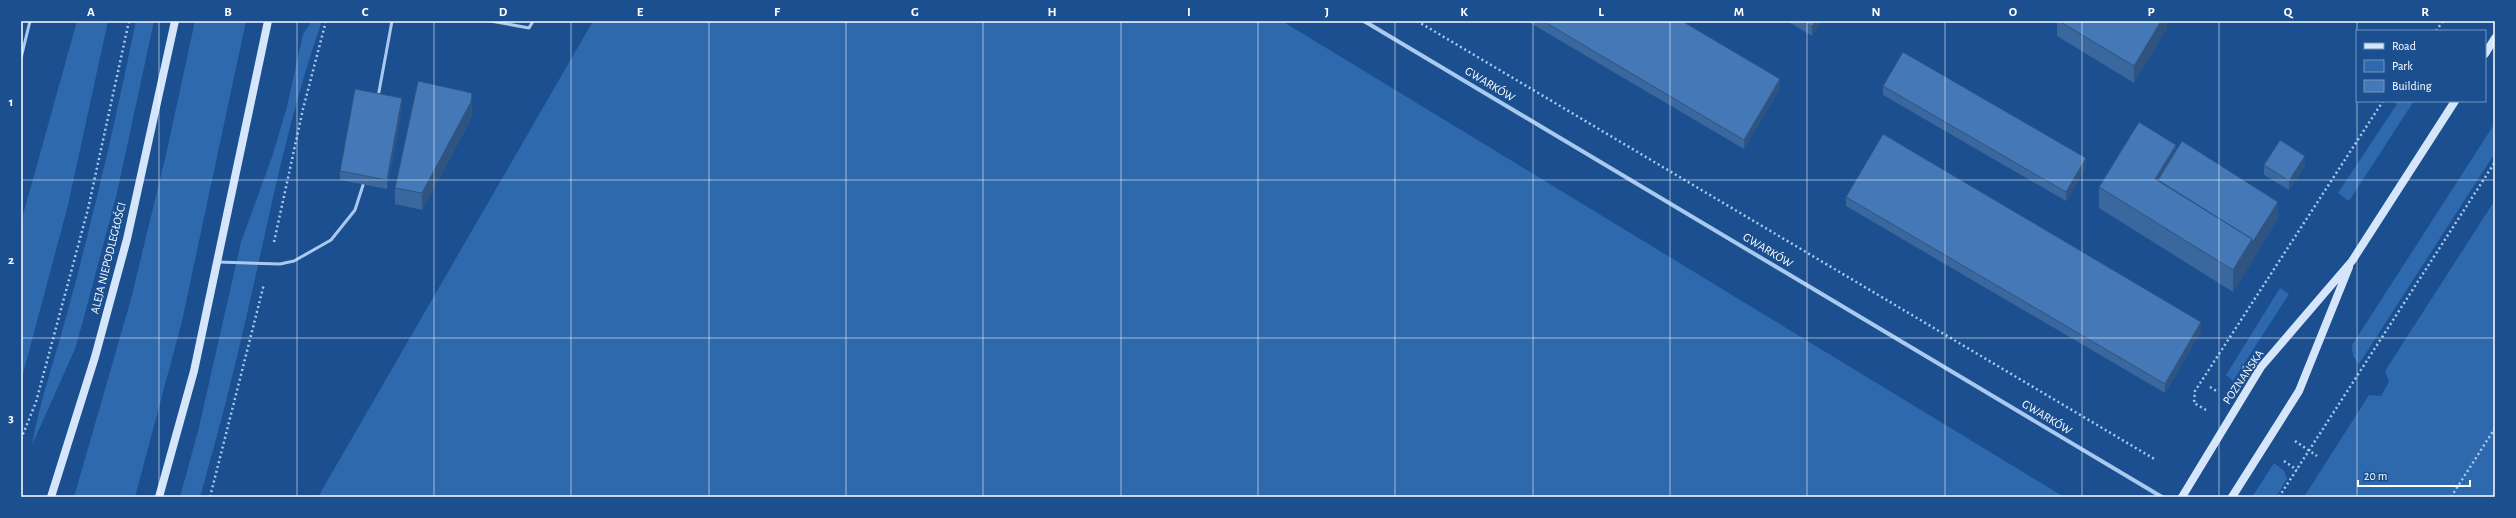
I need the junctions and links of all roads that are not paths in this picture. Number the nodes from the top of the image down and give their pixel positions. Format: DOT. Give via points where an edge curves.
graph roads {
  1 [pos="30,21"];
  2 [pos="175,21"];
  3 [pos="268,21"];
  4 [pos="392,21"];
  5 [pos="491,21"];
  6 [pos="533,21"];
  7 [pos="1364,21"];
  8 [pos="2495,38"];
  9 [pos="2486,52"];
  10 [pos="21,58"];
  11 [pos="2454,102"];
  12 [pos="377,105"];
  13 [pos="365,173"];
  14 [pos="2352,261"];
  15 [pos="217,262"];
  16 [pos="51,497"];
  17 [pos="159,497"];
  18 [pos="2162,497"];
  19 [pos="2182,497"];
  20 [pos="2232,497"];
  1 -- 10 [label="lane"];
  2 -- 16 [label="street, ALEJA NIEPODLEGŁOŚCI" via="127,239 95,357"];
  3 -- 15 [label="street"];
  4 -- 12 [label="lane"];
  5 -- 6 [label="lane" via="529,28"];
  7 -- 18 [label="street, GWARKÓW"];
  8 -- 9 [label="street"];
  11 -- 14 [label="street, POZNAŃSKA"];
  13 -- 15 [label="lane" via="363,188 354,210 331,240 294,261 280,264"];
  14 -- 19 [label="street, POZNAŃSKA" via="2261,367"];
  14 -- 20 [label="street, POZNAŃSKA" via="2299,391"];
  15 -- 17 [label="street" via="194,371"];
}
